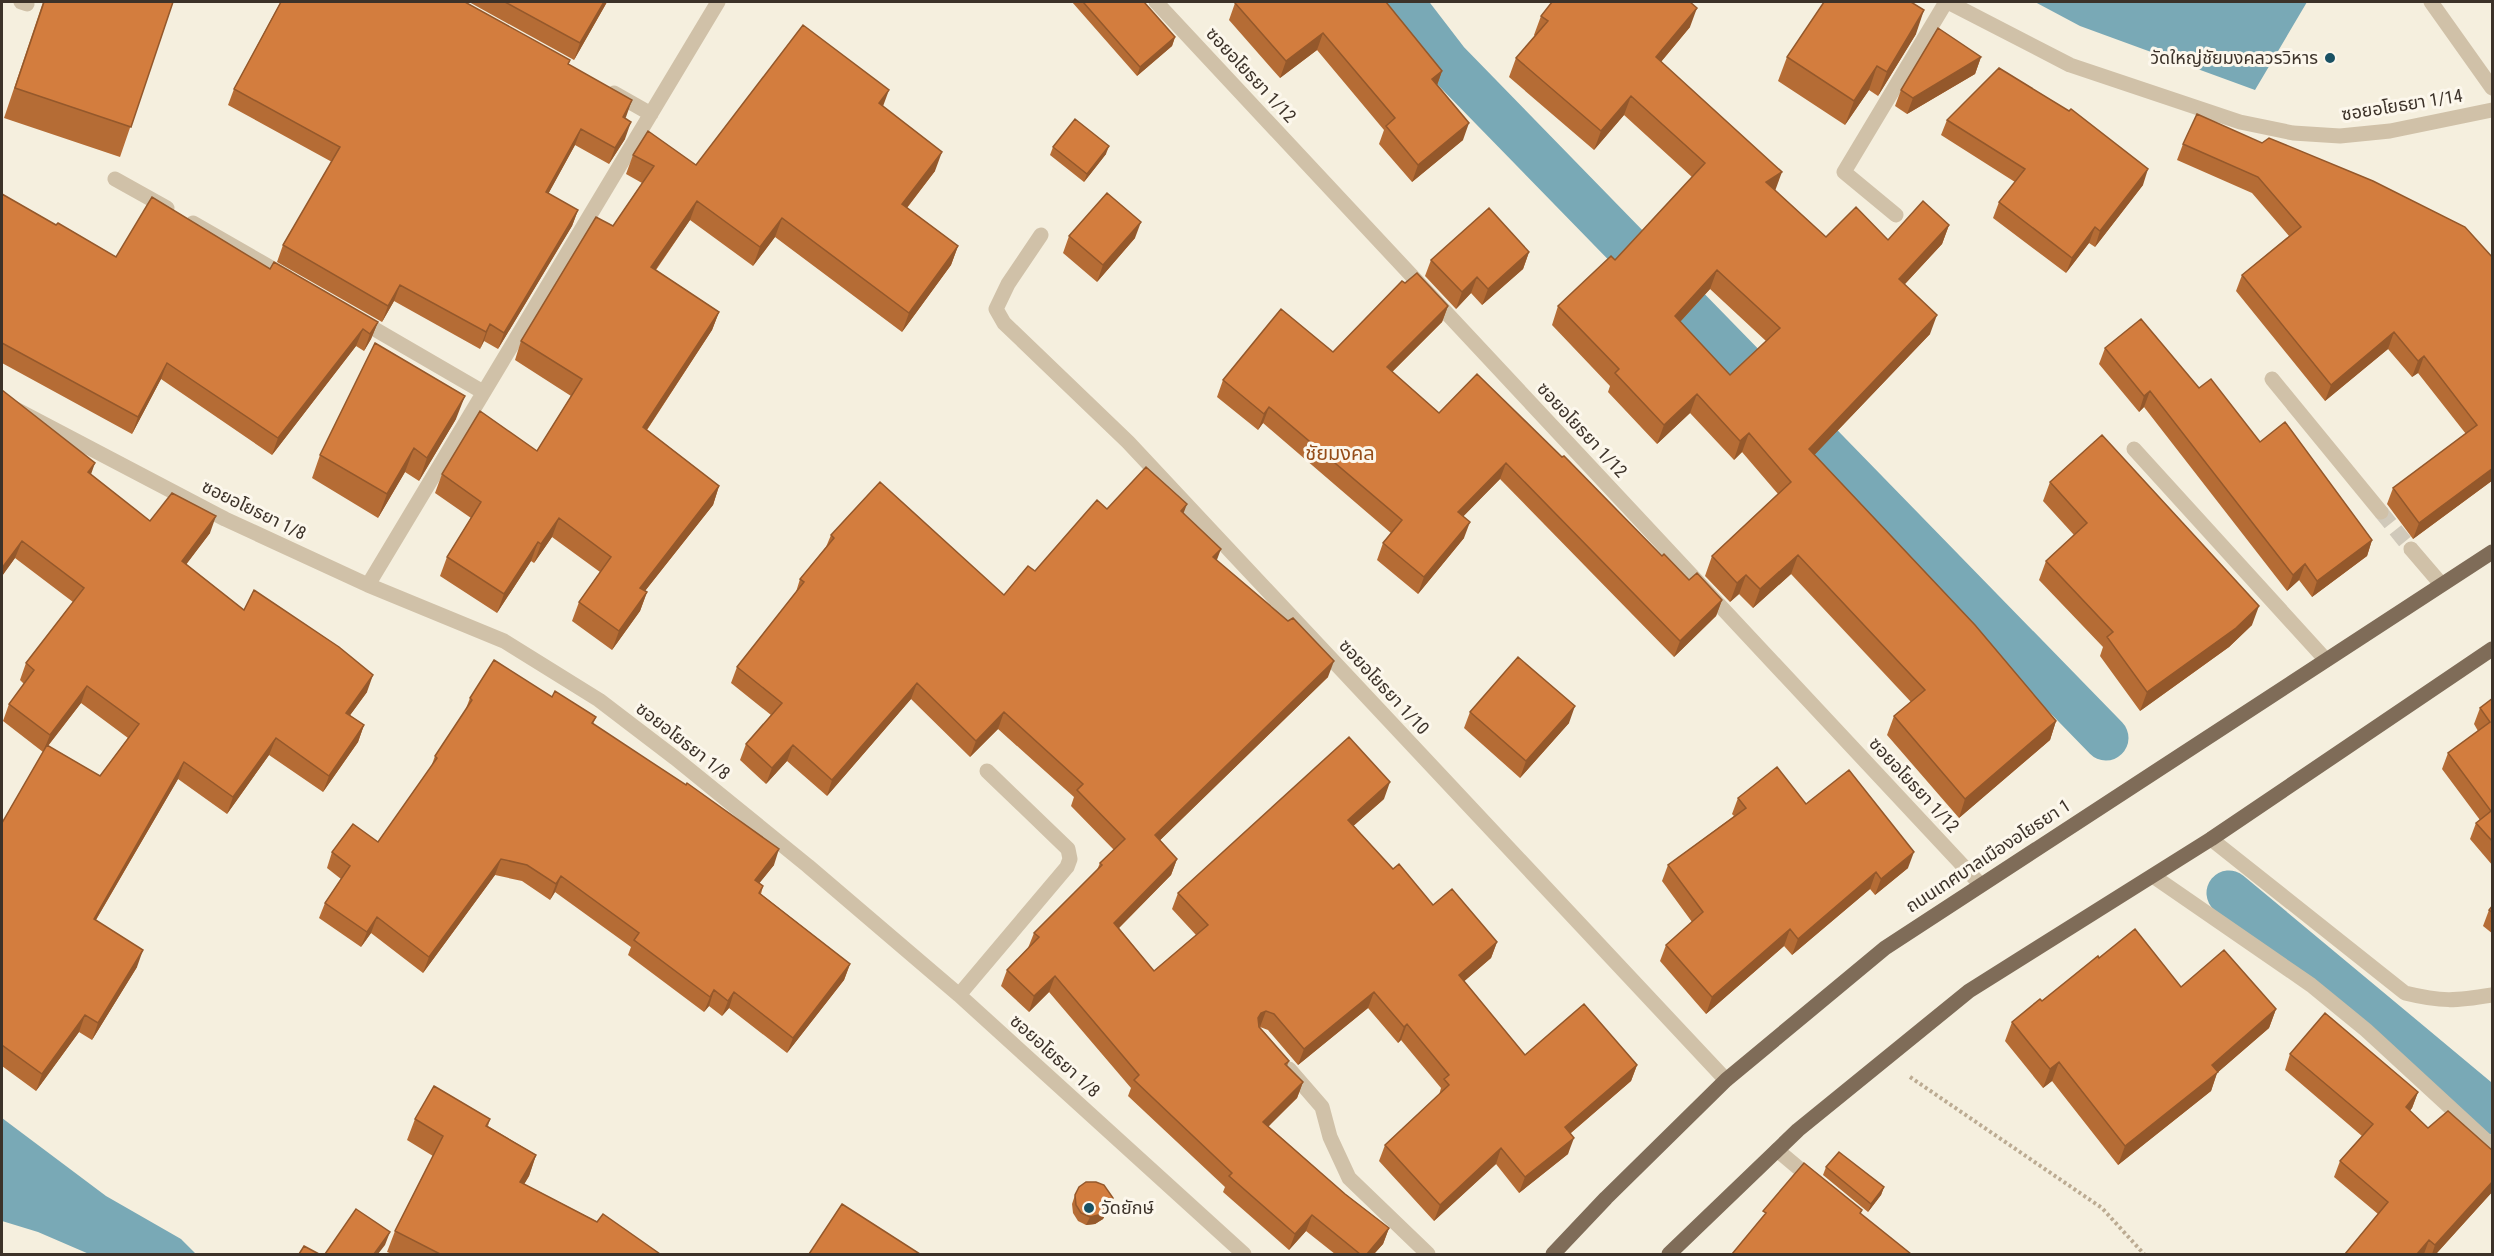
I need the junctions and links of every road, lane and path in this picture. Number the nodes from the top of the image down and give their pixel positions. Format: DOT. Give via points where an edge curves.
graph roads {
  1 [pos="718,2"];
  2 [pos="1156,2"];
  3 [pos="1947,2"];
  4 [pos="2431,2"];
  5 [pos="600,86"];
  6 [pos="2493,88"];
  7 [pos="2493,110"];
  8 [pos="651,114"];
  9 [pos="115,179"];
  10 [pos="1896,215"];
  11 [pos="1041,235"];
  12 [pos="303,287"];
  13 [pos="343,310"];
  14 [pos="2272,379"];
  15 [pos="483,392"];
  16 [pos="2,402"];
  17 [pos="2134,449"];
  18 [pos="2381,512"];
  19 [pos="2411,549"];
  20 [pos="2493,552"];
  21 [pos="2441,584"];
  22 [pos="368,585"];
  23 [pos="2493,649"];
  24 [pos="2326,660"];
  25 [pos="987,771"];
  26 [pos="2211,839"];
  27 [pos="2152,876"];
  28 [pos="1980,884"];
  29 [pos="959,995"];
  30 [pos="2493,996"];
  31 [pos="1276,1054"];
  32 [pos="1884,1060"];
  33 [pos="1726,1080"];
  34 [pos="2493,1146"];
  35 [pos="1777,1150"];
  36 [pos="1829,1194"];
  37 [pos="1244,1254"];
  38 [pos="1428,1254"];
  39 [pos="1553,1254"];
  40 [pos="1669,1254"];
  41 [pos="2144,1254"];
  1 -- 8 [label="street"];
  2 -- 28 [label="street, ซอยอโยธยา 1/12"];
  3 -- 7 [label="street, ซอยอโยธยา 1/14" via="2070,65 2240,122 2293,133 2340,136 2390,131"];
  3 -- 10 [label="street" via="1844,172"];
  4 -- 6 [label="street"];
  5 -- 8 [label="street"];
  8 -- 15 [label="street"];
  9 -- 12 [label="street"];
  11 -- 33 [label="street, ซอยอโยธยา 1/10" via="996,309 1004,323 1128,442"];
  13 -- 15 [label="street"];
  14 -- 18 [label="street"];
  15 -- 22 [label="street"];
  16 -- 22 [label="street, ซอยอโยธยา 1/8" via="225,519"];
  17 -- 24 [label="street"];
  19 -- 21 [label="street"];
  20 -- 21 [label="main road, ถนนเทศบาลเมืองอโยธยา 1"];
  21 -- 24 [label="main road, ถนนเทศบาลเมืองอโยธยา 1"];
  22 -- 29 [label="street, ซอยอโยธยา 1/8" via="504,641 599,700 808,866"];
  23 -- 26 [label="main road"];
  24 -- 28 [label="main road, ถนนเทศบาลเมืองอโยธยา 1"];
  25 -- 29 [label="street" via="1068,849 1070,859"];
  26 -- 27 [label="main road"];
  26 -- 30 [label="street" via="2405,993 2436,1001"];
  27 -- 32 [label="main road" via="1969,991"];
  27 -- 34 [label="street" via="2311,985"];
  28 -- 33 [label="main road, ถนนเทศบาลเมืองอโยธยา 1" via="1885,948"];
  29 -- 37 [label="street, ซอยอโยธยา 1/8"];
  31 -- 38 [label="street" via="1322,1107 1348,1178"];
  32 -- 35 [label="main road"];
  32 -- 41 [label="path" via="2102,1208"];
  33 -- 39 [label="main road, ถนนเทศบาลเมืองอโยธยา 1"];
  35 -- 36 [label="street"];
  35 -- 40 [label="main road"];
}
